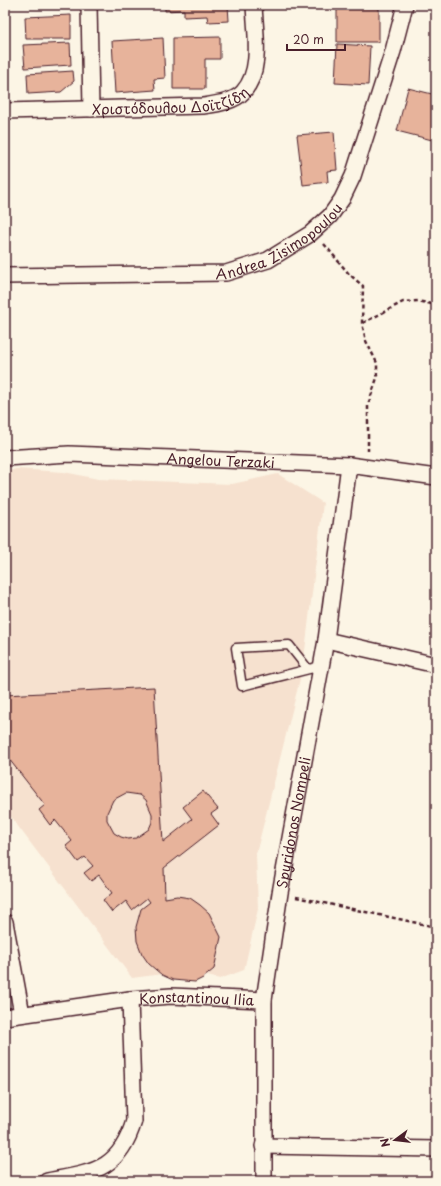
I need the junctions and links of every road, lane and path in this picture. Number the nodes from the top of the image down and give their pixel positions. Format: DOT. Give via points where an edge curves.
graph roads {
  1 [pos="90,5"];
  2 [pos="254,5"];
  3 [pos="405,5"];
  4 [pos="91,108"];
  5 [pos="5,111"];
  6 [pos="314,231"];
  7 [pos="5,276"];
  8 [pos="436,305"];
  9 [pos="362,323"];
  10 [pos="5,458"];
  11 [pos="350,465"];
  12 [pos="365,467"];
  13 [pos="436,477"];
  14 [pos="326,640"];
  15 [pos="436,665"];
  16 [pos="315,668"];
  17 [pos="280,893"];
  18 [pos="5,922"];
  19 [pos="436,927"];
  20 [pos="130,999"];
  21 [pos="264,1000"];
  22 [pos="22,1014"];
  23 [pos="5,1017"];
  24 [pos="263,1146"];
  25 [pos="436,1149"];
  26 [pos="47,1181"];
  27 [pos="264,1181"];
  1 -- 4 [label="street"];
  2 -- 4 [label="street, Χριστόδουλου Δοϊτζίδη" via="255,69 250,82 237,97 203,106"];
  3 -- 6 [label="street, Andrea Zisimopoulou" via="354,176 342,200"];
  4 -- 5 [label="street, Χριστόδουλου Δοϊτζίδη"];
  6 -- 7 [label="street, Andrea Zisimopoulou" via="268,260 226,273"];
  6 -- 9 [label="path" via="349,274 363,286"];
  8 -- 9 [label="path" via="418,301 403,302"];
  9 -- 12 [label="path" via="366,341 377,363 377,378 368,405 368,451"];
  10 -- 11 [label="street, Angelou Terzaki" via="69,454"];
  11 -- 12 [label="street, Angelou Terzaki"];
  11 -- 14 [label="street, Spyridonos Nompeli"];
  12 -- 13 [label="street, Angelou Terzaki"];
  14 -- 15 [label="street"];
  14 -- 16 [label="street, Spyridonos Nompeli"];
  16 -- 16 [label="lane" via="242,686 236,648 289,645"];
  16 -- 17 [label="street, Spyridonos Nompeli"];
  17 -- 19 [label="path"];
  17 -- 21 [label="street, Spyridonos Nompeli"];
  18 -- 22 [label="street"];
  20 -- 21 [label="street, Konstantinou Ilia" via="171,996"];
  20 -- 22 [label="street, Konstantinou Ilia"];
  20 -- 26 [label="street, Konstantinou Ilia" via="134,1121 128,1139 120,1152 107,1164 90,1172"];
  21 -- 24 [label="street, Spyridonos Nompeli"];
  22 -- 23 [label="street, Konstantinou Ilia"];
  24 -- 25 [label="street"];
  24 -- 27 [label="street, Spyridonos Nompeli"];
}
